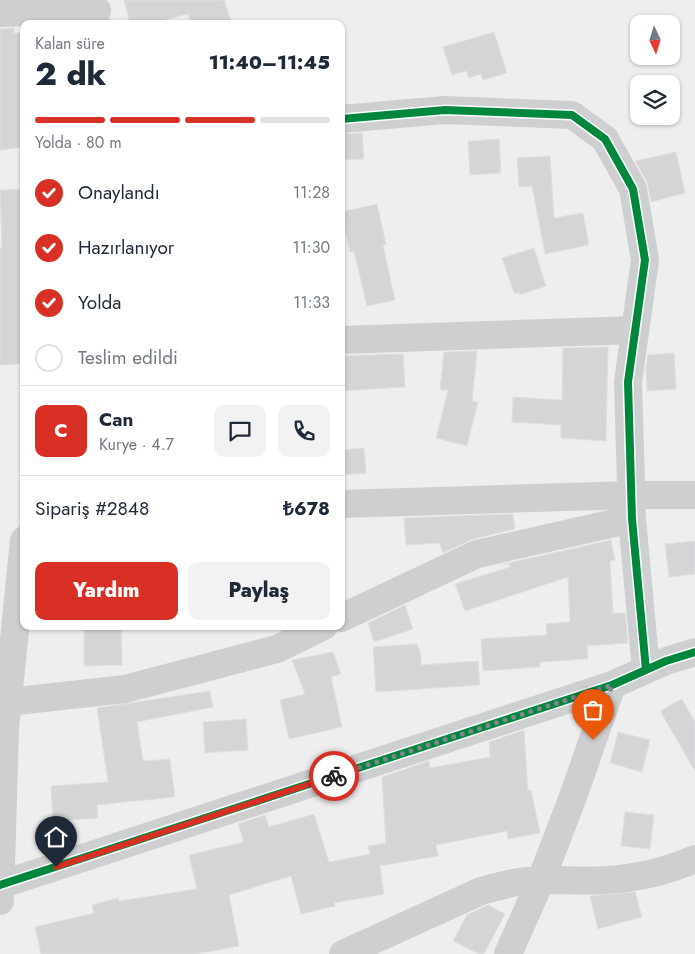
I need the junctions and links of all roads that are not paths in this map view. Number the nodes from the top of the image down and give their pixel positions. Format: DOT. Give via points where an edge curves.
graph roads {
  1 [pos="100,11"];
  2 [pos="0,13"];
  3 [pos="345,119"];
  4 [pos="635,330"];
  5 [pos="345,340"];
  6 [pos="695,495"];
  7 [pos="345,504"];
  8 [pos="632,507"];
  9 [pos="20,580"];
  10 [pos="345,616"];
  11 [pos="316,630"];
  12 [pos="695,652"];
  13 [pos="646,670"];
  14 [pos="612,685"];
  15 [pos="8,702"];
  16 [pos="2,729"];
  17 [pos="695,859"];
  18 [pos="541,880"];
  19 [pos="0,885"];
  20 [pos="0,901"];
  21 [pos="342,954"];
  22 [pos="508,954"];
  1 -- 2 [label="street"];
  3 -- 4 [label="street" via="445,110 572,115 605,139 633,189 645,260"];
  4 -- 5 [label="street"];
  4 -- 8 [label="street" via="628,382"];
  6 -- 8 [label="street"];
  7 -- 8 [label="street"];
  8 -- 10 [label="street" via="478,554"];
  8 -- 13 [label="street"];
  9 -- 15 [label="street"];
  11 -- 15 [label="street" via="277,649 126,689"];
  12 -- 13 [label="street"];
  13 -- 14 [label="street"];
  14 -- 18 [label="street"];
  14 -- 19 [label="street"];
  15 -- 16 [label="street"];
  16 -- 19 [label="street"];
  17 -- 18 [label="street" via="636,876 604,880"];
  18 -- 21 [label="street" via="481,891"];
  18 -- 22 [label="street"];
  19 -- 20 [label="street"];
}
